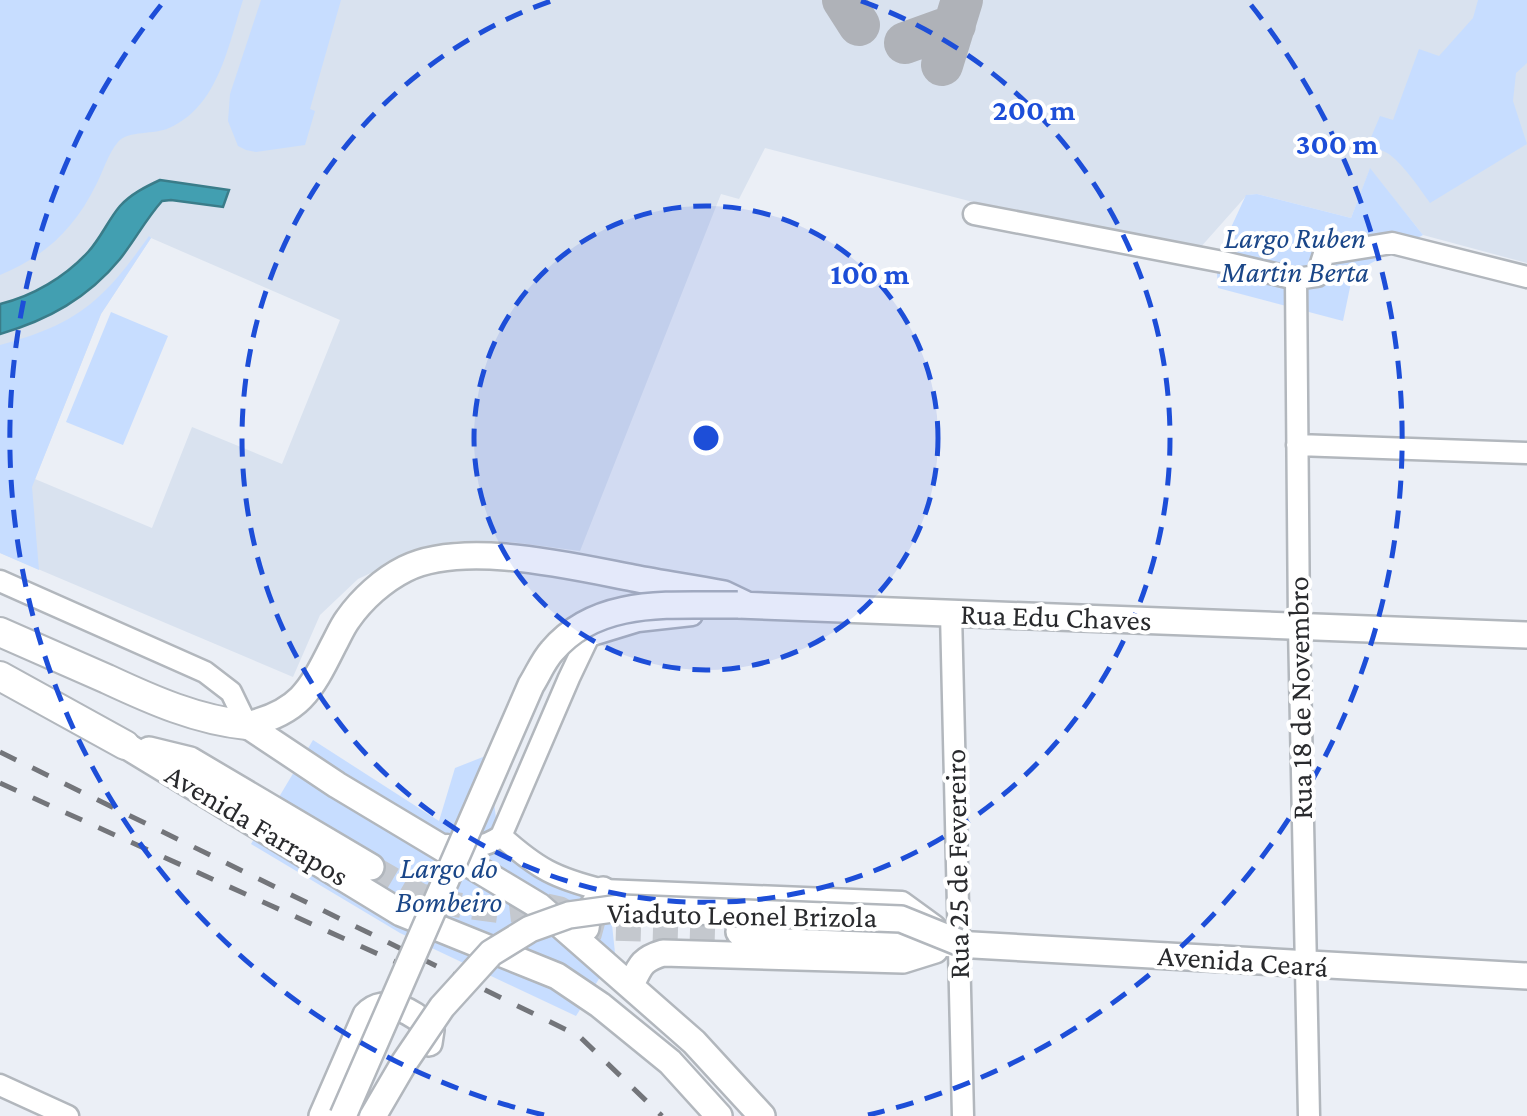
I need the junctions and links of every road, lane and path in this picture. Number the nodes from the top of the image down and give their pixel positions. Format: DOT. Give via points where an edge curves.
graph roads {
  1 [pos="974,214"];
  2 [pos="1527,277"];
  3 [pos="1296,279"];
  4 [pos="1298,445"];
  5 [pos="1527,453"];
  6 [pos="0,580"];
  7 [pos="743,605"];
  8 [pos="951,613"];
  9 [pos="1299,626"];
  10 [pos="0,632"];
  11 [pos="1527,635"];
  12 [pos="0,676"];
  13 [pos="247,724"];
  14 [pos="124,745"];
  15 [pos="501,836"];
  16 [pos="432,843"];
  17 [pos="371,867"];
  18 [pos="603,890"];
  19 [pos="739,932"];
  20 [pos="583,943"];
  21 [pos="959,943"];
  22 [pos="1305,965"];
  23 [pos="1527,976"];
  24 [pos="631,985"];
  25 [pos="0,1085"];
  26 [pos="68,1116"];
  27 [pos="322,1116"];
  28 [pos="344,1116"];
  29 [pos="373,1116"];
  30 [pos="386,1116"];
  31 [pos="719,1116"];
  32 [pos="762,1116"];
  33 [pos="963,1116"];
  34 [pos="1309,1116"];
  1 -- 3 [label="street"];
  2 -- 3 [label="street" via="1392,242 1324,254 1317,276"];
  3 -- 4 [label="street, Rua 18 de Novembro"];
  4 -- 5 [label="street"];
  4 -- 9 [label="street, Rua 18 de Novembro"];
  6 -- 13 [label="street" via="205,672 231,692"];
  7 -- 8 [label="main road, Rua Edu Chaves"];
  7 -- 13 [label="main road" via="724,594 512,558 424,562 362,603 302,698"];
  7 -- 15 [label="street, Rua Edu Chaves" via="638,620 589,636"];
  7 -- 28 [label="main road, bridge" via="637,606 607,613 576,628 550,652"];
  8 -- 9 [label="main road, Rua Edu Chaves"];
  8 -- 21 [label="street, Rua 25 de Fevereiro"];
  9 -- 11 [label="main road, Rua Edu Chaves"];
  9 -- 22 [label="street, Rua 18 de Novembro"];
  10 -- 13 [label="highway" via="193,715"];
  12 -- 14 [label="highway"];
  13 -- 16 [label="main road"];
  14 -- 17 [label="main road, Avenida Farrapos" via="190,760"];
  14 -- 31 [label="main road, Avenida Farrapos" via="401,913 557,976 670,1062"];
  15 -- 16 [label="street" via="480,847"];
  15 -- 18 [label="street" via="557,878"];
  16 -- 20 [label="main road" via="539,906"];
  18 -- 20 [label="main road" via="588,914"];
  18 -- 21 [label="street" via="902,902"];
  19 -- 21 [label="main road, Avenida Ceará"];
  20 -- 24 [label="main road"];
  21 -- 22 [label="main road, Avenida Ceará"];
  21 -- 24 [label="main road, Avenida Ceará" via="902,960 663,953 640,966"];
  21 -- 29 [label="main road, Viaduto Leonel Brizola, bridge" via="902,919 620,908 568,915 491,953 442,1007"];
  21 -- 33 [label="street, Rua 25 de Fevereiro"];
  22 -- 23 [label="main road, Avenida Ceará"];
  22 -- 34 [label="street, Rua 18 de Novembro"];
  24 -- 32 [label="main road"];
  25 -- 26 [label="street"];
  27 -- 30 [label="main road" via="366,1015 389,1004 420,1017 432,1039"];
}
